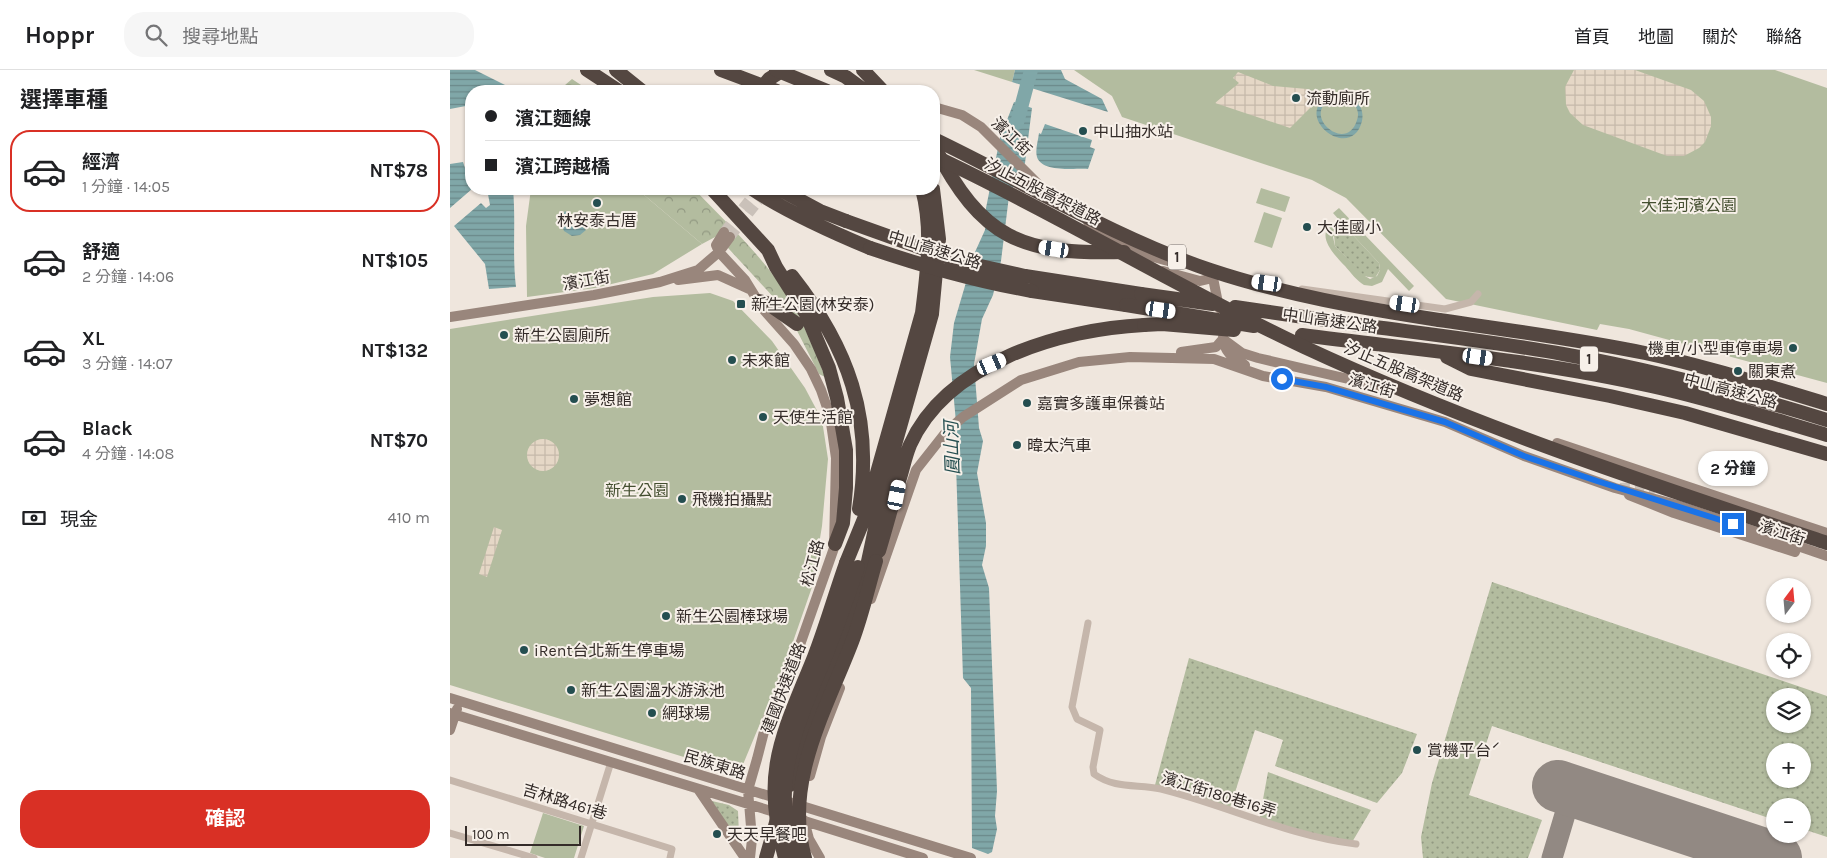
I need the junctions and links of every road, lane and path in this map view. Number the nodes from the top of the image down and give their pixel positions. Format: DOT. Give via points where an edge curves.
graph roads {
  1 [pos="587,70"];
  2 [pos="721,70"];
  3 [pos="776,70"];
  4 [pos="783,70"];
  5 [pos="832,70"];
  6 [pos="620,73"];
  7 [pos="868,74"];
  8 [pos="603,85"];
  9 [pos="635,85"];
  10 [pos="761,85"];
  11 [pos="764,85"];
  12 [pos="812,85"];
  13 [pos="856,85"];
  14 [pos="878,85"];
  15 [pos="884,85"];
  16 [pos="940,111"];
  17 [pos="940,142"];
  18 [pos="940,159"];
  19 [pos="940,159"];
  20 [pos="718,195"];
  21 [pos="761,195"];
  22 [pos="790,195"];
  23 [pos="807,195"];
  24 [pos="923,195"];
  25 [pos="934,195"];
  26 [pos="1052,198"];
  27 [pos="846,221"];
  28 [pos="1076,221"];
  29 [pos="727,234"];
  30 [pos="768,250"];
  31 [pos="1064,251"];
  32 [pos="719,252"];
  33 [pos="1110,252"];
  34 [pos="1132,252"];
  35 [pos="1213,278"];
  36 [pos="660,282"];
  37 [pos="749,289"];
  38 [pos="1478,294"];
  39 [pos="759,300"];
  40 [pos="450,317"];
  41 [pos="797,324"];
  42 [pos="1302,335"];
  43 [pos="1224,339"];
  44 [pos="1437,352"];
  45 [pos="1166,356"];
  46 [pos="836,371"];
  47 [pos="1250,371"];
  48 [pos="1827,404"];
  49 [pos="1827,420"];
  50 [pos="1827,435"];
  51 [pos="1827,454"];
  52 [pos="1645,472"];
  53 [pos="886,478"];
  54 [pos="900,478"];
  55 [pos="1615,488"];
  56 [pos="1827,526"];
  57 [pos="1827,533"];
  58 [pos="855,537"];
  59 [pos="1827,543"];
  60 [pos="835,544"];
  61 [pos="1827,556"];
  62 [pos="1827,563"];
  63 [pos="852,565"];
  64 [pos="871,600"];
  65 [pos="1088,623"];
  66 [pos="455,700"];
  67 [pos="453,714"];
  68 [pos="450,730"];
  69 [pos="611,762"];
  70 [pos="450,780"];
  71 [pos="698,789"];
  72 [pos="748,790"];
  73 [pos="785,800"];
  74 [pos="750,804"];
  75 [pos="804,806"];
  76 [pos="779,813"];
  77 [pos="802,820"];
  78 [pos="592,823"];
  79 [pos="450,833"];
  80 [pos="1356,844"];
  81 [pos="534,858"];
  82 [pos="581,858"];
  83 [pos="670,858"];
  84 [pos="745,858"];
  85 [pos="750,858"];
  86 [pos="766,858"];
  87 [pos="784,858"];
  88 [pos="798,858"];
  89 [pos="805,858"];
  90 [pos="820,858"];
  91 [pos="923,858"];
  92 [pos="971,858"];
  1 -- 8 [label="highway"];
  2 -- 10 [label="highway, bridge"];
  3 -- 12 [label="highway, bridge"];
  4 -- 11 [label="highway"];
  5 -- 13 [label="highway"];
  6 -- 9 [label="highway"];
  7 -- 14 [label="highway"];
  7 -- 15 [label="highway"];
  16 -- 26 [label="main road, 濱江街" via="972,120 991,135"];
  17 -- 48 [label="highway, 汐止五股高架道路 / 1, bridge" via="1146,245 1210,270 1267,287 1346,306 1646,353 1724,372"];
  18 -- 31 [label="highway" via="976,212 992,225 1020,240"];
  19 -- 59 [label="highway, 汐止五股高架道路 / 1, bridge" via="1302,346 1414,396 1600,467"];
  20 -- 30 [label="highway"];
  21 -- 42 [label="highway, 中山高速公路 / 1, bridge" via="824,228 922,266 1032,291"];
  22 -- 27 [label="highway, 中山高速公路 / 1"];
  23 -- 27 [label="highway"];
  24 -- 58 [label="highway" via="928,235 922,313 864,519"];
  25 -- 53 [label="highway" via="939,239 932,314"];
  26 -- 28 [label="main road, 濱江街"];
  26 -- 34 [label="main road, 濱江街"];
  27 -- 49 [label="highway, 中山高速公路 / 1, bridge" via="958,261 1025,276 1562,354 1721,389"];
  28 -- 31 [label="highway" via="1078,238"];
  28 -- 33 [label="main road, 濱江街"];
  29 -- 32 [label="main road" via="716,244"];
  30 -- 58 [label="highway" via="776,255 806,294 850,371 864,441 864,480"];
  30 -- 60 [label="highway" via="806,314 829,368 837,398 846,450 846,488 842,523"];
  31 -- 33 [label="highway"];
  32 -- 36 [label="main road, 濱江街" via="698,270"];
  32 -- 37 [label="main road, 松江路"];
  33 -- 34 [label="highway"];
  33 -- 35 [label="main road, 濱江街" via="1130,262 1188,278 1200,281"];
  34 -- 35 [label="main road, 濱江街" via="1201,270"];
  35 -- 38 [label="street" via="1444,309 1471,302"];
  35 -- 43 [label="main road"];
  36 -- 37 [label="main road, 松江路" via="718,275"];
  36 -- 40 [label="main road, 濱江街"];
  37 -- 39 [label="main road, 松江路"];
  39 -- 41 [label="highway"];
  39 -- 60 [label="main road, 松江路" via="811,369 822,390 830,416 836,458"];
  42 -- 44 [label="highway, 中山高速公路 / 1"];
  42 -- 54 [label="highway, bridge" via="1162,324 1086,331 1050,341 992,364 962,383 933,410 910,444"];
  43 -- 45 [label="main road" via="1216,347"];
  43 -- 47 [label="main road" via="1227,353"];
  43 -- 52 [label="main road, 濱江街" via="1242,352 1258,358 1385,388"];
  44 -- 50 [label="highway, 中山高速公路 / 1" via="1567,370 1651,386"];
  44 -- 51 [label="highway" via="1471,369 1610,396"];
  45 -- 47 [label="main road, 濱江街" via="1214,359"];
  45 -- 64 [label="main road, 濱江街" via="1080,362 1021,380 946,432 916,470"];
  46 -- 63 [label="highway" via="854,444"];
  47 -- 55 [label="main road, 濱江街" via="1326,387 1445,422 1524,456"];
  52 -- 56 [label="main road, 濱江街" via="1678,476"];
  52 -- 57 [label="main road, 濱江街"];
  53 -- 63 [label="highway"];
  53 -- 73 [label="highway" via="867,566 803,738"];
  54 -- 64 [label="highway"];
  54 -- 89 [label="highway, bridge" via="853,640 806,760 798,802"];
  55 -- 61 [label="main road, 濱江街" via="1677,505"];
  55 -- 62 [label="main road, 濱江街" via="1665,510"];
  58 -- 63 [label="highway"];
  60 -- 72 [label="main road, 松江路" via="795,659 767,720"];
  63 -- 87 [label="highway, 建國快速道路, bridge" via="780,741 773,798"];
  63 -- 88 [label="highway, 建國快速道路, bridge" via="790,748 784,786 787,822"];
  64 -- 75 [label="main road" via="821,736"];
  65 -- 80 [label="street, 濱江街180巷16弄" via="1072,707 1077,719 1100,730 1094,774 1118,786 1160,789 1270,824"];
  66 -- 67 [label="main road"];
  66 -- 72 [label="main road, 民族東路"];
  67 -- 68 [label="main road"];
  67 -- 69 [label="main road, 民族東路"];
  69 -- 71 [label="main road, 民族東路"];
  69 -- 78 [label="street"];
  70 -- 78 [label="street, 吉林路461巷"];
  71 -- 74 [label="main road, 民族東路"];
  71 -- 84 [label="main road"];
  72 -- 73 [label="main road, 民族東路"];
  72 -- 74 [label="main road, 松江路"];
  73 -- 75 [label="main road, 民族東路"];
  73 -- 76 [label="highway"];
  74 -- 76 [label="main road, 民族東路"];
  74 -- 85 [label="main road, 松江路"];
  75 -- 77 [label="main road"];
  75 -- 92 [label="main road, 民族東路"];
  76 -- 77 [label="main road, 民族東路"];
  76 -- 86 [label="highway"];
  77 -- 87 [label="main road"];
  77 -- 90 [label="main road"];
  77 -- 91 [label="main road, 民族東路"];
  78 -- 82 [label="street"];
  78 -- 83 [label="street, 吉林路461巷" via="672,849"];
  79 -- 81 [label="street"];
}
